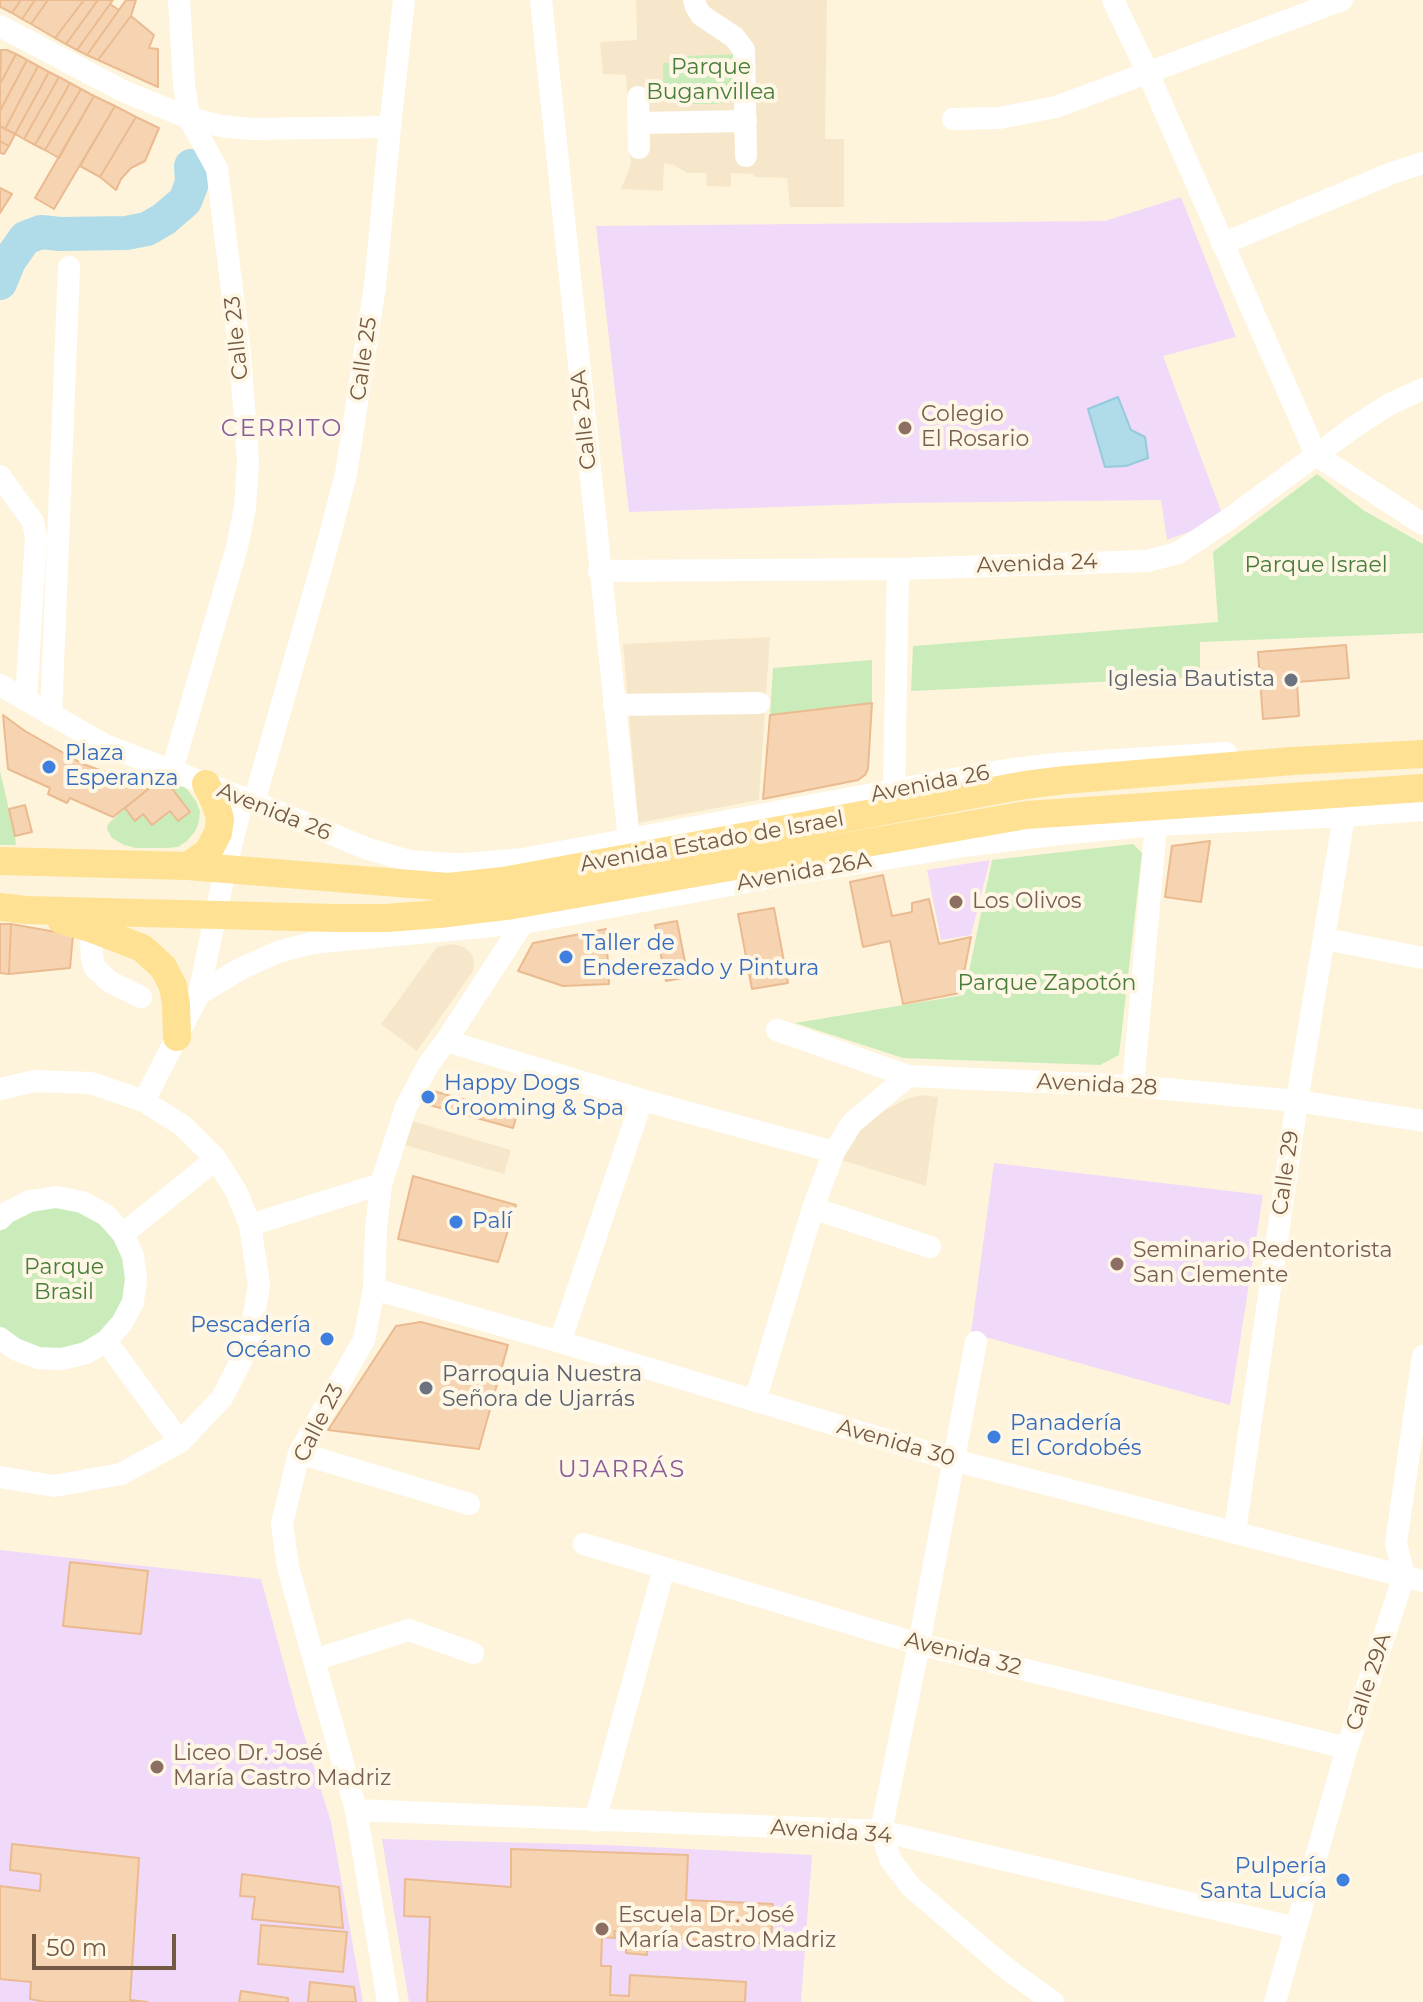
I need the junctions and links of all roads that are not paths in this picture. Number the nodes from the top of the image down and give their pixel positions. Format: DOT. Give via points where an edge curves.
graph roads {
  1 [pos="179,0"];
  2 [pos="404,0"];
  3 [pos="541,0"];
  4 [pos="694,0"];
  5 [pos="1113,0"];
  6 [pos="1342,0"];
  7 [pos="2,32"];
  8 [pos="1148,73"];
  9 [pos="638,97"];
  10 [pos="189,118"];
  11 [pos="953,119"];
  12 [pos="746,121"];
  13 [pos="639,123"];
  14 [pos="390,127"];
  15 [pos="639,148"];
  16 [pos="746,156"];
  17 [pos="1423,163"];
  18 [pos="1222,244"];
  19 [pos="69,267"];
  20 [pos="1423,389"];
  21 [pos="1316,455"];
  22 [pos="0,476"];
  23 [pos="1423,524"];
  24 [pos="898,569"];
  25 [pos="599,571"];
  26 [pos="0,685"];
  27 [pos="26,700"];
  28 [pos="759,703"];
  29 [pos="614,705"];
  30 [pos="51,715"];
  31 [pos="1423,740"];
  32 [pos="1376,743"];
  33 [pos="1236,752"];
  34 [pos="1422,754"];
  35 [pos="172,770"];
  36 [pos="1184,770"];
  37 [pos="206,784"];
  38 [pos="1423,788"];
  39 [pos="894,791"];
  40 [pos="249,800"];
  41 [pos="1423,810"];
  42 [pos="1344,816"];
  43 [pos="1156,825"];
  44 [pos="629,840"];
  45 [pos="0,861"];
  46 [pos="188,866"];
  47 [pos="225,870"];
  48 [pos="13,908"];
  49 [pos="215,914"];
  50 [pos="523,923"];
  51 [pos="90,928"];
  52 [pos="1325,939"];
  53 [pos="1423,958"];
  54 [pos="199,994"];
  55 [pos="141,997"];
  56 [pos="777,1030"];
  57 [pos="177,1037"];
  58 [pos="446,1041"];
  59 [pos="908,1076"];
  60 [pos="1133,1086"];
  61 [pos="0,1089"];
  62 [pos="642,1100"];
  63 [pos="144,1101"];
  64 [pos="1297,1101"];
  65 [pos="1423,1121"];
  66 [pos="834,1152"];
  67 [pos="216,1159"];
  68 [pos="381,1184"];
  69 [pos="813,1208"];
  70 [pos="2,1213"];
  71 [pos="250,1225"];
  72 [pos="123,1234"];
  73 [pos="930,1247"];
  74 [pos="374,1289"];
  75 [pos="0,1338"];
  76 [pos="106,1341"];
  77 [pos="560,1342"];
  78 [pos="976,1342"];
  79 [pos="1423,1356"];
  80 [pos="755,1401"];
  81 [pos="180,1442"];
  82 [pos="1417,1442"];
  83 [pos="299,1453"];
  84 [pos="953,1460"];
  85 [pos="0,1477"];
  86 [pos="469,1504"];
  87 [pos="1235,1531"];
  88 [pos="584,1544"];
  89 [pos="664,1568"];
  90 [pos="1414,1578"];
  91 [pos="919,1644"];
  92 [pos="473,1653"];
  93 [pos="314,1660"];
  94 [pos="1347,1748"];
  95 [pos="356,1810"];
  96 [pos="595,1821"];
  97 [pos="881,1831"];
  98 [pos="1296,1928"];
  99 [pos="388,2002"];
  100 [pos="1053,2002"];
  101 [pos="1275,2002"];
  1 -- 10 [label="street, Calle 23"];
  2 -- 14 [label="street, Calle 25"];
  3 -- 25 [label="street, Calle 25A"];
  4 -- 12 [label="street" via="701,15 744,50"];
  5 -- 8 [label="street"];
  6 -- 8 [label="street"];
  7 -- 10 [label="street"];
  8 -- 11 [label="street" via="1056,107 999,118"];
  8 -- 18 [label="street"];
  9 -- 13 [label="street"];
  10 -- 14 [label="street" via="251,129"];
  10 -- 35 [label="street, Calle 23" via="217,169 248,461 237,547"];
  12 -- 13 [label="street"];
  12 -- 16 [label="street"];
  13 -- 15 [label="street"];
  14 -- 40 [label="street, Calle 25" via="375,286 346,474"];
  17 -- 18 [label="street"];
  18 -- 21 [label="street"];
  19 -- 30 [label="street"];
  20 -- 21 [label="street, Avenida 24" via="1390,404"];
  21 -- 23 [label="street"];
  21 -- 24 [label="street, Avenida 24" via="1178,553 1147,561"];
  22 -- 27 [label="street" via="33,522 36,537"];
  24 -- 25 [label="street, Avenida 24"];
  24 -- 39 [label="street"];
  25 -- 29 [label="street, Calle 25A"];
  26 -- 27 [label="street, Avenida 26"];
  27 -- 30 [label="street, Avenida 26"];
  28 -- 29 [label="street"];
  29 -- 44 [label="street, Calle 25A"];
  30 -- 35 [label="street, Avenida 26" via="105,745"];
  31 -- 32 [label="street, Avenida 26"];
  32 -- 33 [label="street, Avenida 26"];
  32 -- 34 [label="main road"];
  33 -- 36 [label="main road"];
  33 -- 39 [label="street, Avenida 26" via="1055,764"];
  34 -- 36 [label="main road, Avenida Estado de Israel"];
  35 -- 37 [label="street, Avenida 26"];
  36 -- 47 [label="main road, Avenida Estado de Israel" via="1025,785 448,887"];
  37 -- 40 [label="street, Avenida 26"];
  37 -- 46 [label="main road" via="220,819 218,833 208,852"];
  38 -- 49 [label="main road, Avenida Estado de Israel" via="1026,815 439,914"];
  39 -- 44 [label="street, Avenida 26"];
  40 -- 44 [label="street, Avenida 26" via="410,861 523,859"];
  40 -- 47 [label="street, Calle 25"];
  41 -- 42 [label="street, Avenida 26A"];
  42 -- 43 [label="street, Avenida 26A"];
  42 -- 52 [label="street, Calle 29"];
  43 -- 50 [label="street, Avenida 26A" via="964,846"];
  43 -- 60 [label="street"];
  45 -- 46 [label="main road, Avenida Estado de Israel"];
  46 -- 47 [label="main road, Avenida Estado de Israel"];
  47 -- 49 [label="street, Calle 25"];
  48 -- 49 [label="main road, Avenida Estado de Israel"];
  48 -- 51 [label="main road"];
  49 -- 54 [label="street, Calle 25"];
  50 -- 54 [label="street, Avenida 26A" via="312,943 240,969"];
  50 -- 58 [label="street, Calle 23"];
  51 -- 55 [label="street" via="95,968"];
  51 -- 57 [label="main road" via="142,948 163,967 173,986"];
  52 -- 53 [label="street"];
  52 -- 64 [label="street, Calle 29"];
  54 -- 57 [label="street, Calle 25"];
  56 -- 59 [label="street, Avenida 28"];
  57 -- 63 [label="street, Calle 25"];
  58 -- 62 [label="street"];
  58 -- 68 [label="street, Calle 23" via="406,1107"];
  59 -- 60 [label="street, Avenida 28"];
  59 -- 66 [label="street" via="852,1123"];
  60 -- 64 [label="street, Avenida 28"];
  61 -- 63 [label="street" via="35,1081 91,1083"];
  62 -- 66 [label="street"];
  62 -- 77 [label="street"];
  63 -- 67 [label="street" via="183,1126"];
  64 -- 65 [label="street, Avenida 28"];
  64 -- 87 [label="street, Calle 29"];
  66 -- 69 [label="street"];
  67 -- 71 [label="street"];
  67 -- 72 [label="street"];
  68 -- 71 [label="street"];
  68 -- 74 [label="street, Calle 23"];
  69 -- 73 [label="street"];
  69 -- 80 [label="street"];
  70 -- 72 [label="street" via="56,1197 82,1202 106,1215"];
  71 -- 81 [label="street" via="259,1285 249,1345 222,1398"];
  72 -- 76 [label="street" via="133,1256 133,1302"];
  74 -- 77 [label="street, Avenida 30"];
  74 -- 83 [label="street, Calle 23" via="364,1340"];
  75 -- 76 [label="street" via="38,1358 62,1359"];
  76 -- 81 [label="street"];
  77 -- 80 [label="street, Avenida 30"];
  78 -- 84 [label="street"];
  79 -- 82 [label="street, Calle 29A"];
  80 -- 84 [label="street, Avenida 30"];
  81 -- 85 [label="street" via="121,1474 54,1486"];
  82 -- 90 [label="street, Calle 29A" via="1396,1543"];
  83 -- 86 [label="street"];
  83 -- 93 [label="street, Calle 23" via="282,1524 288,1567"];
  84 -- 87 [label="street, Avenida 30"];
  84 -- 91 [label="street"];
  87 -- 90 [label="street, Avenida 30"];
  88 -- 89 [label="street, Avenida 32"];
  89 -- 91 [label="street, Avenida 32"];
  89 -- 96 [label="street"];
  90 -- 94 [label="street, Calle 29A"];
  91 -- 94 [label="street, Avenida 32"];
  91 -- 97 [label="street"];
  92 -- 93 [label="street" via="409,1630"];
  93 -- 95 [label="street, Calle 23"];
  94 -- 98 [label="street, Calle 29A"];
  95 -- 96 [label="street, Avenida 34"];
  95 -- 99 [label="street, Calle 23"];
  96 -- 97 [label="street, Avenida 34"];
  97 -- 98 [label="street, Avenida 34"];
  97 -- 100 [label="street" via="890,1859 911,1887"];
  98 -- 101 [label="street, Calle 29A"];
}
